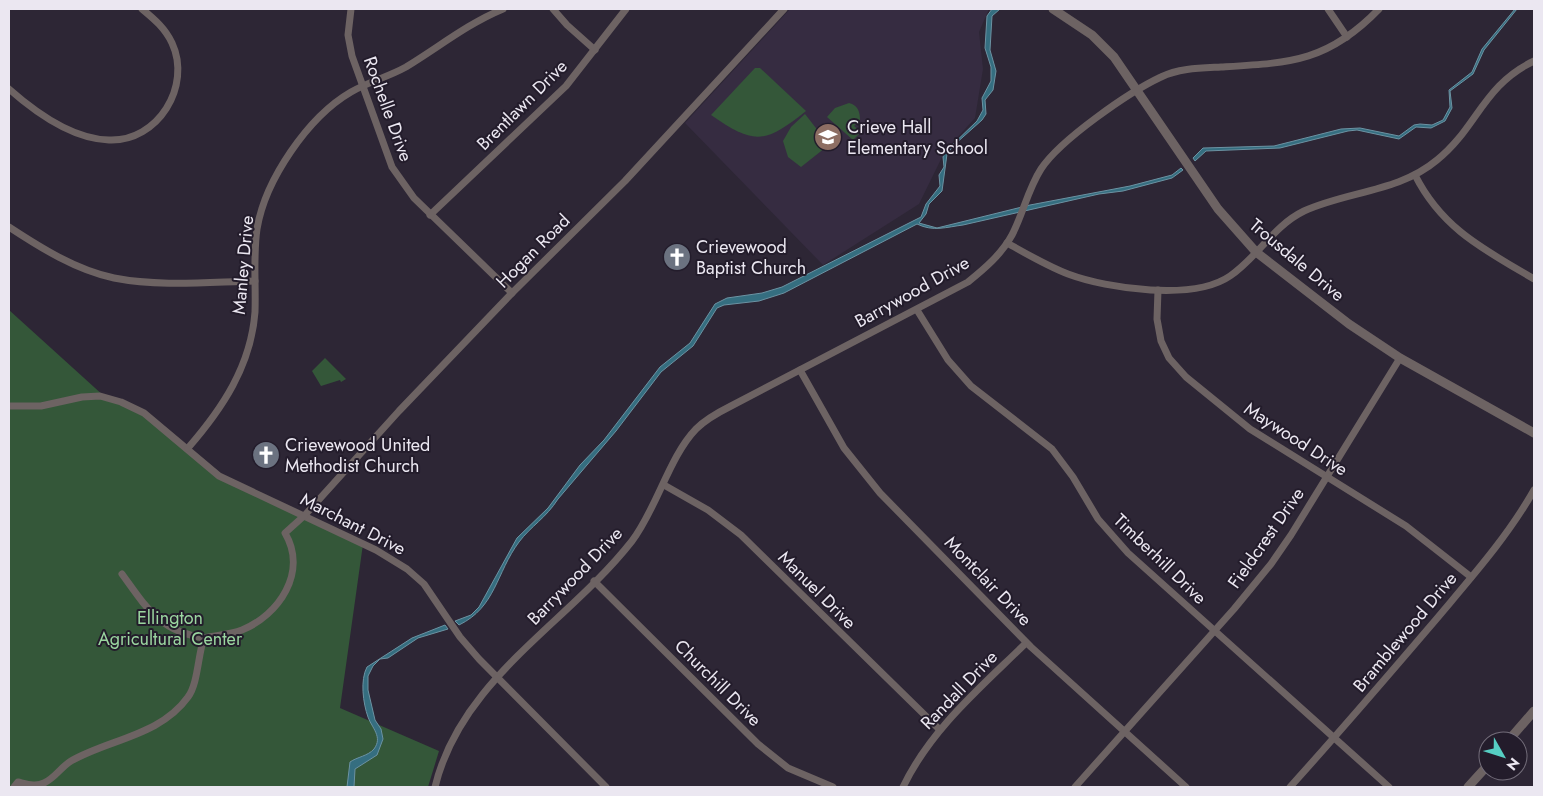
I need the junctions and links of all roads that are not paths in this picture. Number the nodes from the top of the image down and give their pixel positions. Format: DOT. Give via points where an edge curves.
graph roads {
  1 [pos="142,9"];
  2 [pos="351,9"];
  3 [pos="503,9"];
  4 [pos="553,9"];
  5 [pos="626,9"];
  6 [pos="784,9"];
  7 [pos="1053,9"];
  8 [pos="1328,9"];
  9 [pos="1379,9"];
  10 [pos="1348,37"];
  11 [pos="595,50"];
  12 [pos="1534,62"];
  13 [pos="363,86"];
  14 [pos="9,89"];
  15 [pos="1138,91"];
  16 [pos="1415,175"];
  17 [pos="430,215"];
  18 [pos="9,227"];
  19 [pos="1007,243"];
  20 [pos="1256,252"];
  21 [pos="1534,279"];
  22 [pos="255,281"];
  23 [pos="1158,290"];
  24 [pos="512,293"];
  25 [pos="917,310"];
  26 [pos="1400,358"];
  27 [pos="800,370"];
  28 [pos="9,406"];
  29 [pos="1534,433"];
  30 [pos="188,448"];
  31 [pos="1326,478"];
  32 [pos="664,484"];
  33 [pos="1534,490"];
  34 [pos="304,515"];
  35 [pos="122,574"];
  36 [pos="1471,577"];
  37 [pos="594,581"];
  38 [pos="1214,631"];
  39 [pos="204,638"];
  40 [pos="1026,643"];
  41 [pos="497,678"];
  42 [pos="1534,711"];
  43 [pos="939,729"];
  44 [pos="1517,731"];
  45 [pos="1124,732"];
  46 [pos="1335,738"];
  47 [pos="1478,776"];
  48 [pos="14,787"];
  49 [pos="435,787"];
  50 [pos="606,787"];
  51 [pos="833,787"];
  52 [pos="903,787"];
  53 [pos="1075,787"];
  54 [pos="1186,787"];
  55 [pos="1290,787"];
  56 [pos="1388,787"];
  57 [pos="1468,787"];
  1 -- 14 [label="street" via="168,34 179,74 165,112 141,132 117,140 91,138 45,117"];
  2 -- 13 [label="street, Rochelle Drive" via="348,35"];
  3 -- 13 [label="street, Manley Drive" via="463,28 398,71"];
  4 -- 11 [label="street"];
  5 -- 11 [label="street, Brentlawn Drive"];
  6 -- 24 [label="street, Hogan Road" via="625,182"];
  7 -- 15 [label="street, Trousdale Drive" via="1105,47"];
  8 -- 10 [label="street"];
  9 -- 10 [label="street, Barrywood Drive"];
  10 -- 15 [label="street, Barrywood Drive" via="1320,53 1278,63 1176,71"];
  11 -- 17 [label="street, Brentlawn Drive" via="557,95"];
  12 -- 16 [label="street" via="1497,87 1451,148"];
  13 -- 17 [label="street, Rochelle Drive" via="392,167 409,193"];
  13 -- 22 [label="street, Manley Drive" via="323,114 276,176 257,229"];
  15 -- 19 [label="street, Barrywood Drive" via="1062,146 1042,168"];
  15 -- 20 [label="street, Trousdale Drive" via="1218,209"];
  16 -- 20 [label="street" via="1301,212 1284,223"];
  16 -- 21 [label="street" via="1436,210 1451,226"];
  17 -- 24 [label="street, Rochelle Drive"];
  18 -- 22 [label="street" via="66,261 114,278 161,282"];
  19 -- 23 [label="street" via="1075,277"];
  19 -- 25 [label="street, Barrywood Drive" via="968,282"];
  20 -- 23 [label="street" via="1233,274 1210,286"];
  20 -- 26 [label="street, Trousdale Drive" via="1349,324"];
  22 -- 30 [label="street, Manley Drive" via="254,322 239,375 219,410"];
  23 -- 31 [label="street, Maywood Drive" via="1160,336 1177,369 1250,429"];
  24 -- 34 [label="street, Hogan Road"];
  25 -- 27 [label="street, Barrywood Drive"];
  25 -- 38 [label="street, Timberhill Drive" via="958,373 994,406 1050,447 1117,542"];
  26 -- 29 [label="street, Trousdale Drive"];
  26 -- 31 [label="street, Fieldcrest Drive"];
  27 -- 32 [label="street, Barrywood Drive" via="699,426 681,450"];
  27 -- 40 [label="street, Montclair Drive" via="858,467"];
  28 -- 30 [label="street, Marchant Drive" via="29,407 82,397 105,397 144,413"];
  30 -- 34 [label="street, Marchant Drive" via="218,476"];
  31 -- 36 [label="street, Maywood Drive" via="1406,526"];
  31 -- 38 [label="street, Fieldcrest Drive" via="1274,559"];
  32 -- 37 [label="street, Barrywood Drive" via="632,540"];
  32 -- 43 [label="street, Manuel Drive" via="708,510 741,535"];
  33 -- 36 [label="street, Bramblewood Drive" via="1510,528"];
  34 -- 39 [label="street, Hogan Road" via="285,533 292,546 293,564 291,583 283,598 267,614 244,629"];
  34 -- 41 [label="street, Marchant Drive" via="384,554 413,574 427,588 466,644"];
  35 -- 39 [label="street" via="156,619"];
  36 -- 46 [label="street, Bramblewood Drive"];
  37 -- 41 [label="street, Barrywood Drive"];
  37 -- 51 [label="street, Churchill Drive" via="758,744 788,768"];
  38 -- 45 [label="street, Fieldcrest Drive"];
  38 -- 46 [label="street, Timberhill Drive"];
  39 -- 48 [label="street" via="191,693 173,712 131,738 70,762 46,783 18,782"];
  40 -- 43 [label="street, Randall Drive"];
  40 -- 45 [label="street, Montclair Drive"];
  41 -- 49 [label="street, Barrywood Drive" via="460,725"];
  41 -- 50 [label="street, Marchant Drive"];
  42 -- 44 [label="street"];
  43 -- 52 [label="street, Randall Drive"];
  45 -- 53 [label="street, Fieldcrest Drive"];
  45 -- 54 [label="street, Montclair Drive"];
  46 -- 55 [label="street, Bramblewood Drive"];
  46 -- 56 [label="street, Timberhill Drive"];
  47 -- 57 [label="street"];
}
